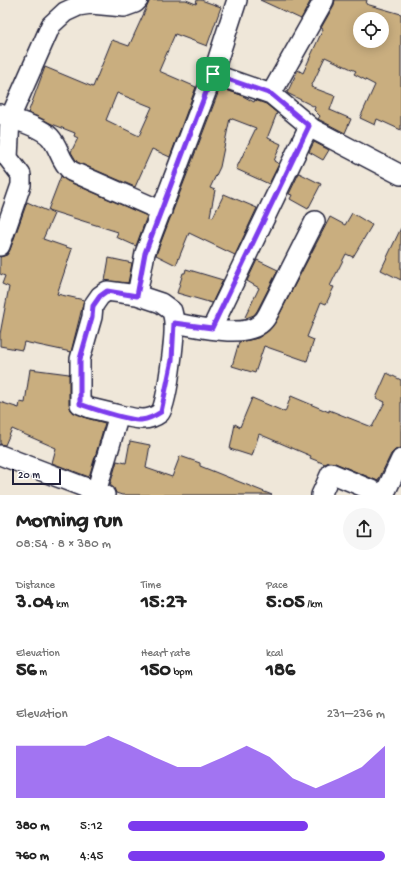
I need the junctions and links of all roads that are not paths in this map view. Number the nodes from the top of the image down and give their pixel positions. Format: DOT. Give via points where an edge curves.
graph roads {
  1 [pos="138,0"];
  2 [pos="237,0"];
  3 [pos="324,0"];
  4 [pos="213,74"];
  5 [pos="271,94"];
  6 [pos="5,116"];
  7 [pos="309,126"];
  8 [pos="401,175"];
  9 [pos="162,211"];
  10 [pos="315,221"];
  11 [pos="0,246"];
  12 [pos="137,296"];
  13 [pos="174,323"];
  14 [pos="212,328"];
  15 [pos="119,415"];
  16 [pos="0,455"];
  17 [pos="401,459"];
  18 [pos="63,488"];
  19 [pos="101,493"];
  20 [pos="321,495"];
  21 [pos="384,495"];
  1 -- 6 [label="street" via="124,7 91,4 65,12 51,25"];
  2 -- 4 [label="street"];
  3 -- 5 [label="street"];
  4 -- 5 [label="street"];
  4 -- 9 [label="street"];
  5 -- 7 [label="street"];
  6 -- 9 [label="street" via="44,132 51,138 63,164 71,171"];
  6 -- 11 [label="street" via="8,158 21,175 21,185"];
  7 -- 8 [label="street"];
  7 -- 14 [label="street"];
  9 -- 12 [label="street" via="145,253"];
  10 -- 14 [label="street" via="260,325 234,332"];
  12 -- 13 [label="street" via="161,303 172,311"];
  12 -- 15 [label="street" via="107,291 96,299 80,359 80,404"];
  13 -- 14 [label="street"];
  13 -- 15 [label="street" via="172,360 161,412 154,417 140,420"];
  15 -- 19 [label="street"];
  16 -- 18 [label="street"];
  17 -- 21 [label="street"];
  18 -- 19 [label="street"];
  20 -- 21 [label="street" via="331,473"];
}
